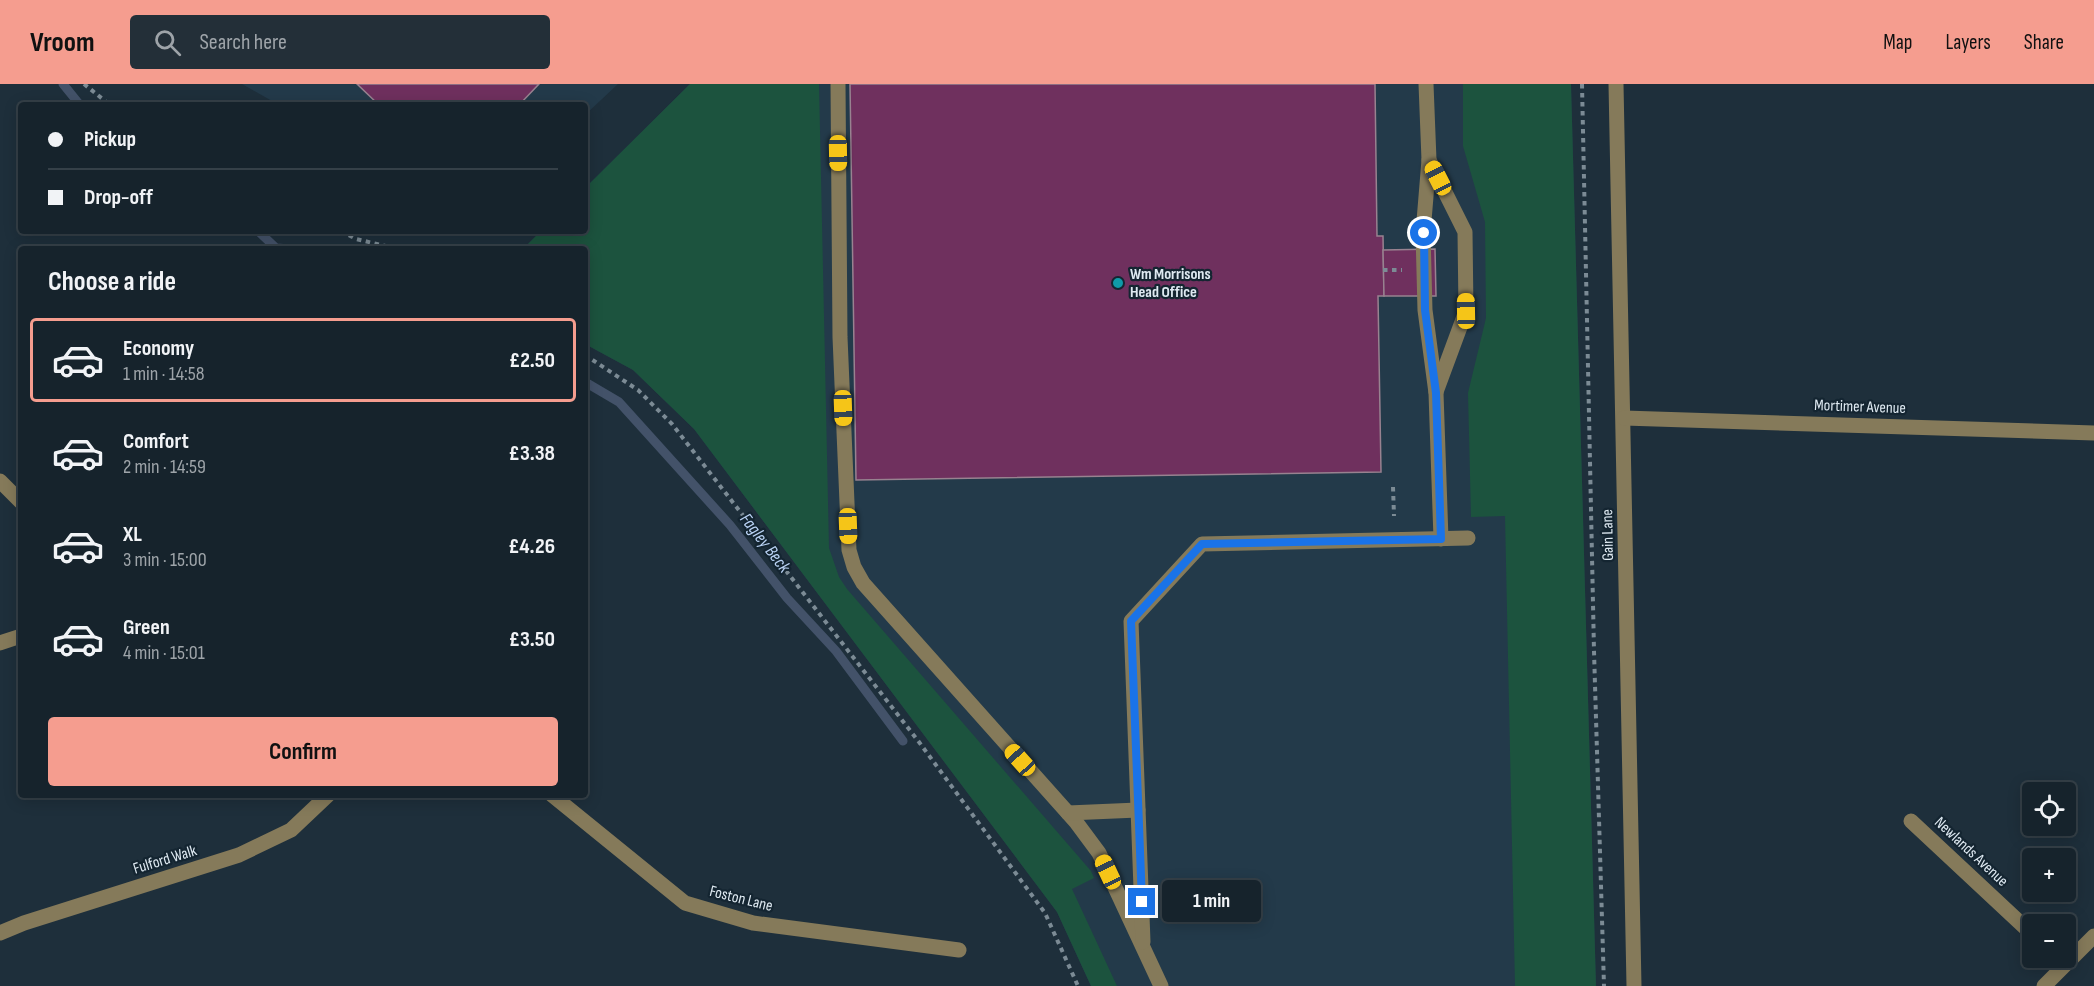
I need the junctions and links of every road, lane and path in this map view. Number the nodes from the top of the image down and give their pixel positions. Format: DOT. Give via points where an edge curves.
graph roads {
  1 [pos="84,84"];
  2 [pos="838,84"];
  3 [pos="1426,84"];
  4 [pos="1582,84"];
  5 [pos="1616,84"];
  6 [pos="106,102"];
  7 [pos="1429,160"];
  8 [pos="347,234"];
  9 [pos="385,246"];
  10 [pos="588,357"];
  11 [pos="1436,393"];
  12 [pos="1624,418"];
  13 [pos="2094,433"];
  14 [pos="0,481"];
  15 [pos="1393,487"];
  16 [pos="18,499"];
  17 [pos="1468,538"];
  18 [pos="1441,539"];
  19 [pos="1394,540"];
  20 [pos="18,637"];
  21 [pos="0,643"];
  22 [pos="325,798"];
  23 [pos="556,798"];
  24 [pos="1138,810"];
  25 [pos="1068,813"];
  26 [pos="1911,821"];
  27 [pos="2022,924"];
  28 [pos="0,933"];
  29 [pos="2094,936"];
  30 [pos="1143,948"];
  31 [pos="959,950"];
  32 [pos="2076,950"];
  33 [pos="2057,968"];
  34 [pos="1078,986"];
  35 [pos="1161,986"];
  36 [pos="1604,986"];
  37 [pos="1634,986"];
  38 [pos="2044,986"];
  1 -- 6 [label="path"];
  2 -- 25 [label="street" via="840,337 849,550 854,567 863,583"];
  3 -- 7 [label="street"];
  4 -- 36 [label="path"];
  5 -- 12 [label="street, Gain Lane"];
  7 -- 11 [label="street" via="1424,233 1425,310"];
  7 -- 11 [label="street" via="1465,232 1466,311"];
  8 -- 9 [label="path"];
  10 -- 34 [label="path" via="638,390 694,452 919,742 1045,913"];
  11 -- 18 [label="street"];
  12 -- 13 [label="street, Mortimer Avenue"];
  12 -- 37 [label="street, Gain Lane"];
  14 -- 16 [label="street"];
  15 -- 19 [label="path"];
  17 -- 18 [label="street"];
  18 -- 19 [label="street"];
  19 -- 24 [label="street" via="1202,544 1131,621"];
  20 -- 21 [label="street"];
  22 -- 28 [label="street, Fulford Walk" via="291,830 239,855"];
  23 -- 31 [label="street, Foston Lane" via="685,903 753,923"];
  24 -- 25 [label="street"];
  24 -- 30 [label="street"];
  25 -- 30 [label="street" via="1099,853"];
  26 -- 27 [label="street, Newlands Avenue"];
  29 -- 32 [label="street"];
  30 -- 35 [label="street"];
  33 -- 38 [label="street"];
}
